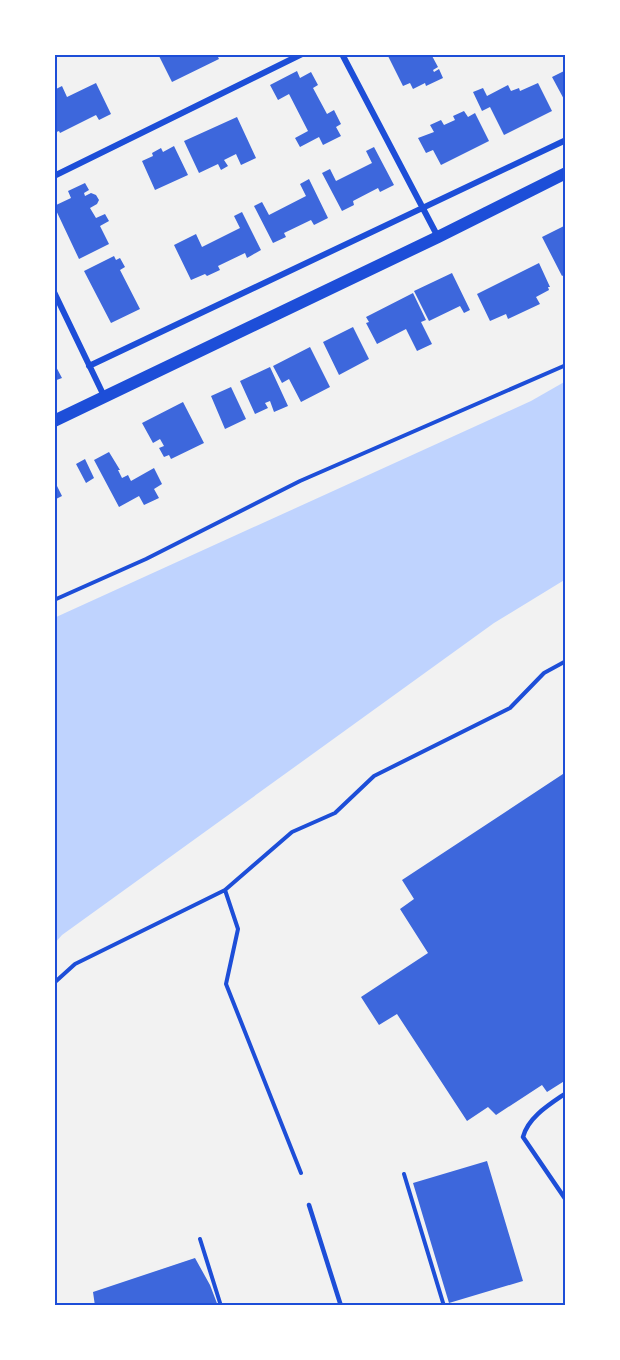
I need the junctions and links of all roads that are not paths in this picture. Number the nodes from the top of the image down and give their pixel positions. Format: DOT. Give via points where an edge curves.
graph roads {
  1 [pos="302,54"];
  2 [pos="342,54"];
  3 [pos="566,140"];
  4 [pos="566,173"];
  5 [pos="54,176"];
  6 [pos="422,208"];
  7 [pos="438,237"];
  8 [pos="54,292"];
  9 [pos="89,366"];
  10 [pos="105,397"];
  11 [pos="54,421"];
  12 [pos="566,1093"];
  13 [pos="566,1200"];
  14 [pos="309,1205"];
  15 [pos="341,1306"];
  1 -- 5 [label="street"];
  2 -- 6 [label="street"];
  3 -- 6 [label="street"];
  4 -- 7 [label="main road"];
  6 -- 7 [label="street"];
  6 -- 9 [label="street"];
  7 -- 10 [label="main road"];
  8 -- 9 [label="street"];
  9 -- 10 [label="street"];
  10 -- 11 [label="main road"];
  12 -- 13 [label="lane" via="538,1114 523,1137"];
  14 -- 15 [label="lane"];
}
